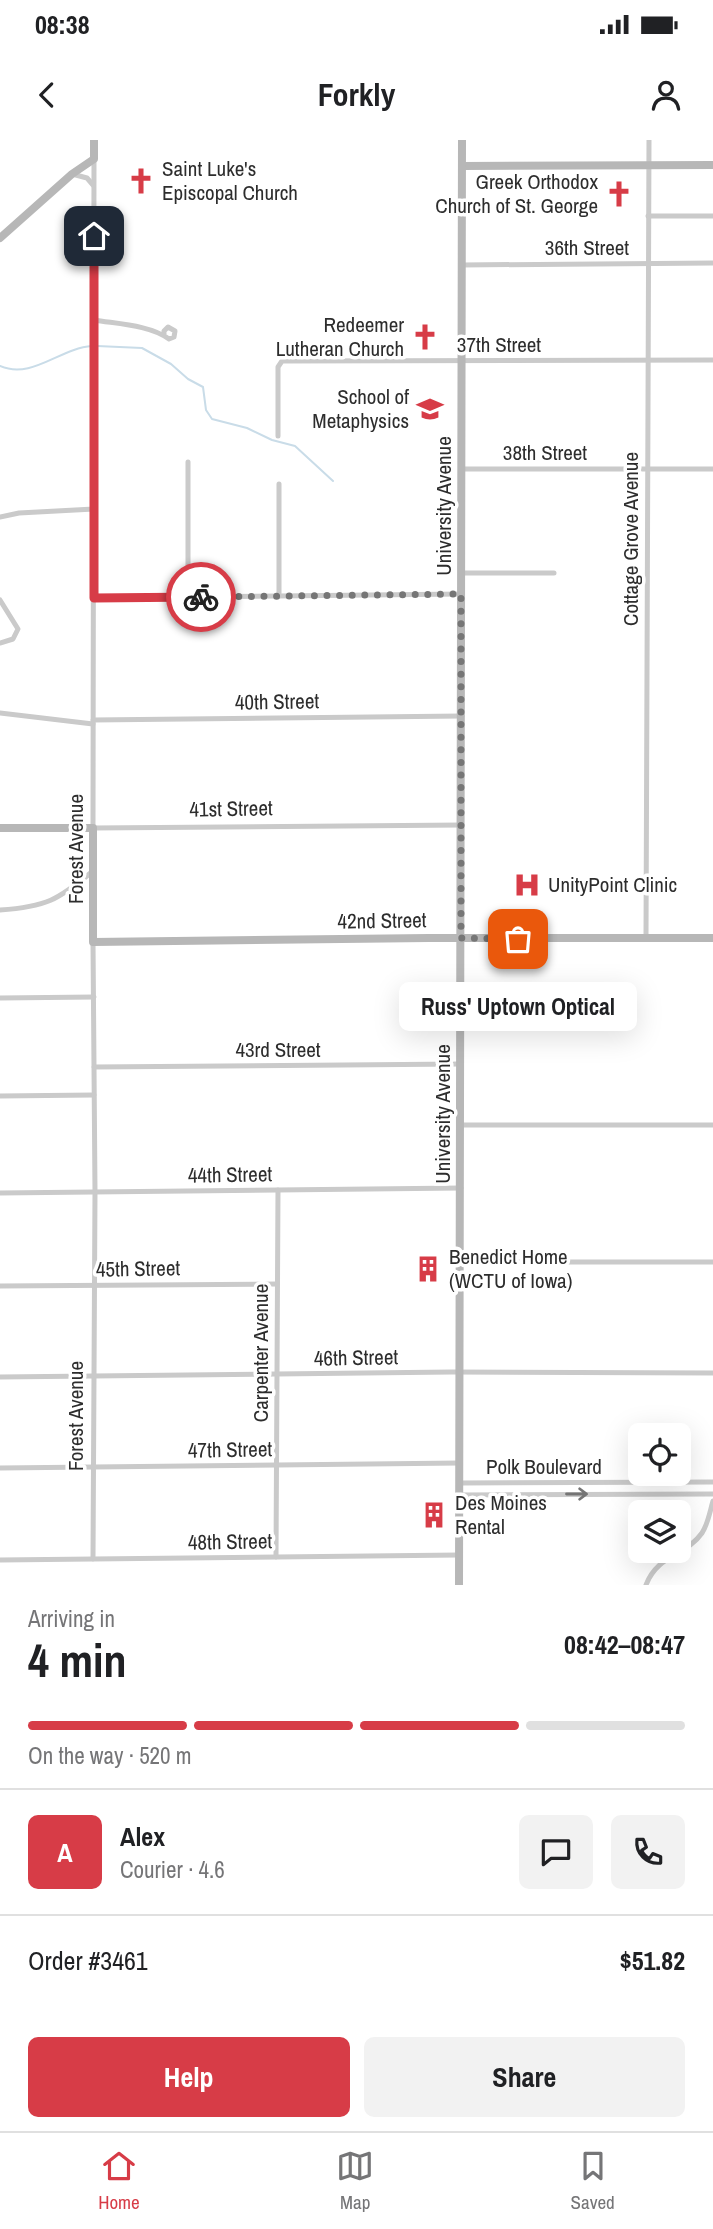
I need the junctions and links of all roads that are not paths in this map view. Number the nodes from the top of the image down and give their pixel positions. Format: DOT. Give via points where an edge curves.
graph roads {
  1 [pos="461,140"];
  2 [pos="649,140"];
  3 [pos="94,142"];
  4 [pos="94,159"];
  5 [pos="649,165"];
  6 [pos="713,165"];
  7 [pos="461,166"];
  8 [pos="72,174"];
  9 [pos="94,188"];
  10 [pos="648,216"];
  11 [pos="713,216"];
  12 [pos="0,238"];
  13 [pos="648,264"];
  14 [pos="713,264"];
  15 [pos="461,265"];
  16 [pos="94,320"];
  17 [pos="164,335"];
  18 [pos="461,360"];
  19 [pos="647,360"];
  20 [pos="713,360"];
  21 [pos="278,436"];
  22 [pos="188,462"];
  23 [pos="461,469"];
  24 [pos="647,469"];
  25 [pos="713,469"];
  26 [pos="279,484"];
  27 [pos="94,509"];
  28 [pos="0,517"];
  29 [pos="461,573"];
  30 [pos="554,573"];
  31 [pos="461,594"];
  32 [pos="279,596"];
  33 [pos="188,597"];
  34 [pos="94,598"];
  35 [pos="0,600"];
  36 [pos="0,643"];
  37 [pos="0,713"];
  38 [pos="461,716"];
  39 [pos="93,722"];
  40 [pos="461,825"];
  41 [pos="0,828"];
  42 [pos="93,828"];
  43 [pos="93,871"];
  44 [pos="0,910"];
  45 [pos="461,938"];
  46 [pos="713,938"];
  47 [pos="646,939"];
  48 [pos="93,942"];
  49 [pos="94,997"];
  50 [pos="0,998"];
  51 [pos="461,1064"];
  52 [pos="94,1067"];
  53 [pos="94,1095"];
  54 [pos="0,1096"];
  55 [pos="461,1125"];
  56 [pos="713,1125"];
  57 [pos="461,1188"];
  58 [pos="278,1190"];
  59 [pos="95,1192"];
  60 [pos="0,1193"];
  61 [pos="460,1262"];
  62 [pos="713,1262"];
  63 [pos="277,1284"];
  64 [pos="94,1285"];
  65 [pos="0,1286"];
  66 [pos="460,1373"];
  67 [pos="713,1373"];
  68 [pos="277,1374"];
  69 [pos="94,1376"];
  70 [pos="0,1377"];
  71 [pos="460,1463"];
  72 [pos="277,1465"];
  73 [pos="93,1467"];
  74 [pos="0,1468"];
  75 [pos="713,1482"];
  76 [pos="460,1483"];
  77 [pos="713,1494"];
  78 [pos="460,1495"];
  79 [pos="713,1501"];
  80 [pos="459,1555"];
  81 [pos="276,1557"];
  82 [pos="93,1559"];
  83 [pos="0,1560"];
  84 [pos="459,1585"];
  85 [pos="646,1585"];
  1 -- 7 [label="main road, University Avenue"];
  2 -- 5 [label="street, Cottage Grove Avenue"];
  3 -- 4 [label="main road, Forest Avenue"];
  3 -- 8 [label="main road"];
  4 -- 8 [label="main road"];
  4 -- 9 [label="street, Forest Avenue"];
  5 -- 6 [label="main road"];
  5 -- 7 [label="main road"];
  5 -- 10 [label="street, Cottage Grove Avenue"];
  7 -- 15 [label="main road, University Avenue"];
  8 -- 9 [label="street" via="87,178"];
  8 -- 12 [label="main road"];
  9 -- 16 [label="street, Forest Avenue"];
  10 -- 11 [label="street"];
  10 -- 13 [label="street, Cottage Grove Avenue"];
  13 -- 14 [label="street, 36th Street"];
  13 -- 15 [label="street, 36th Street"];
  13 -- 19 [label="street, Cottage Grove Avenue"];
  15 -- 18 [label="main road, University Avenue"];
  16 -- 17 [label="street"];
  16 -- 27 [label="street, Forest Avenue"];
  18 -- 19 [label="street, 37th Street"];
  18 -- 21 [label="street, 37th Street" via="281,362"];
  18 -- 23 [label="main road, University Avenue"];
  19 -- 20 [label="street, 37th Street"];
  19 -- 24 [label="street, Cottage Grove Avenue"];
  22 -- 33 [label="street"];
  23 -- 24 [label="street, 38th Street"];
  23 -- 29 [label="main road, University Avenue"];
  24 -- 25 [label="street, 38th Street"];
  24 -- 47 [label="street, Cottage Grove Avenue"];
  26 -- 32 [label="street"];
  27 -- 28 [label="street"];
  27 -- 34 [label="street, Forest Avenue"];
  29 -- 30 [label="street"];
  29 -- 31 [label="main road, University Avenue"];
  31 -- 32 [label="street"];
  31 -- 38 [label="main road, University Avenue"];
  32 -- 33 [label="street"];
  33 -- 34 [label="street"];
  34 -- 39 [label="street, Forest Avenue"];
  35 -- 36 [label="street" via="17,625 10,642"];
  37 -- 39 [label="street, 40th Street"];
  38 -- 39 [label="street, 40th Street"];
  38 -- 40 [label="main road, University Avenue"];
  39 -- 42 [label="street, Forest Avenue"];
  40 -- 42 [label="street, 41st Street"];
  40 -- 45 [label="main road, University Avenue"];
  41 -- 42 [label="main road, 41st Street"];
  42 -- 43 [label="main road, Forest Avenue"];
  43 -- 44 [label="street" via="50,902"];
  43 -- 48 [label="main road, Forest Avenue"];
  45 -- 47 [label="main road, 42nd Street"];
  45 -- 48 [label="main road, 42nd Street"];
  45 -- 51 [label="main road, University Avenue"];
  46 -- 47 [label="main road, 42nd Street"];
  48 -- 49 [label="street, Forest Avenue"];
  49 -- 50 [label="street"];
  49 -- 52 [label="street, Forest Avenue"];
  51 -- 52 [label="street, 43rd Street"];
  51 -- 55 [label="main road, University Avenue"];
  52 -- 53 [label="street, Forest Avenue"];
  53 -- 54 [label="street"];
  53 -- 59 [label="street, Forest Avenue"];
  55 -- 56 [label="street"];
  55 -- 57 [label="main road, University Avenue"];
  57 -- 58 [label="street, 44th Street"];
  57 -- 61 [label="main road, University Avenue"];
  58 -- 59 [label="street, 44th Street"];
  58 -- 63 [label="street, Carpenter Avenue"];
  59 -- 60 [label="street, 44th Street"];
  59 -- 64 [label="street, Forest Avenue"];
  61 -- 62 [label="street"];
  61 -- 66 [label="main road, University Avenue"];
  63 -- 64 [label="street, 45th Street"];
  63 -- 68 [label="street, Carpenter Avenue"];
  64 -- 65 [label="street, 45th Street"];
  64 -- 69 [label="street, Forest Avenue"];
  66 -- 67 [label="street, 46th Street"];
  66 -- 68 [label="street, 46th Street"];
  66 -- 71 [label="main road, University Avenue"];
  68 -- 69 [label="street, 46th Street"];
  68 -- 72 [label="street, Carpenter Avenue"];
  69 -- 70 [label="street, 46th Street"];
  69 -- 73 [label="street, Forest Avenue"];
  71 -- 72 [label="street, 47th Street"];
  71 -- 76 [label="main road, University Avenue"];
  72 -- 73 [label="street, 47th Street"];
  72 -- 81 [label="street, Carpenter Avenue"];
  73 -- 74 [label="street, 47th Street"];
  73 -- 82 [label="street, Forest Avenue"];
  75 -- 76 [label="street, Polk Boulevard"];
  76 -- 78 [label="main road, University Avenue"];
  78 -- 77 [label="street, Polk Boulevard, one-way"];
  78 -- 80 [label="main road, University Avenue"];
  79 -- 85 [label="street" via="702,1533 663,1560"];
  80 -- 81 [label="street, 48th Street"];
  80 -- 84 [label="main road, University Avenue"];
  81 -- 82 [label="street, 48th Street"];
  82 -- 83 [label="street, 48th Street"];
}
